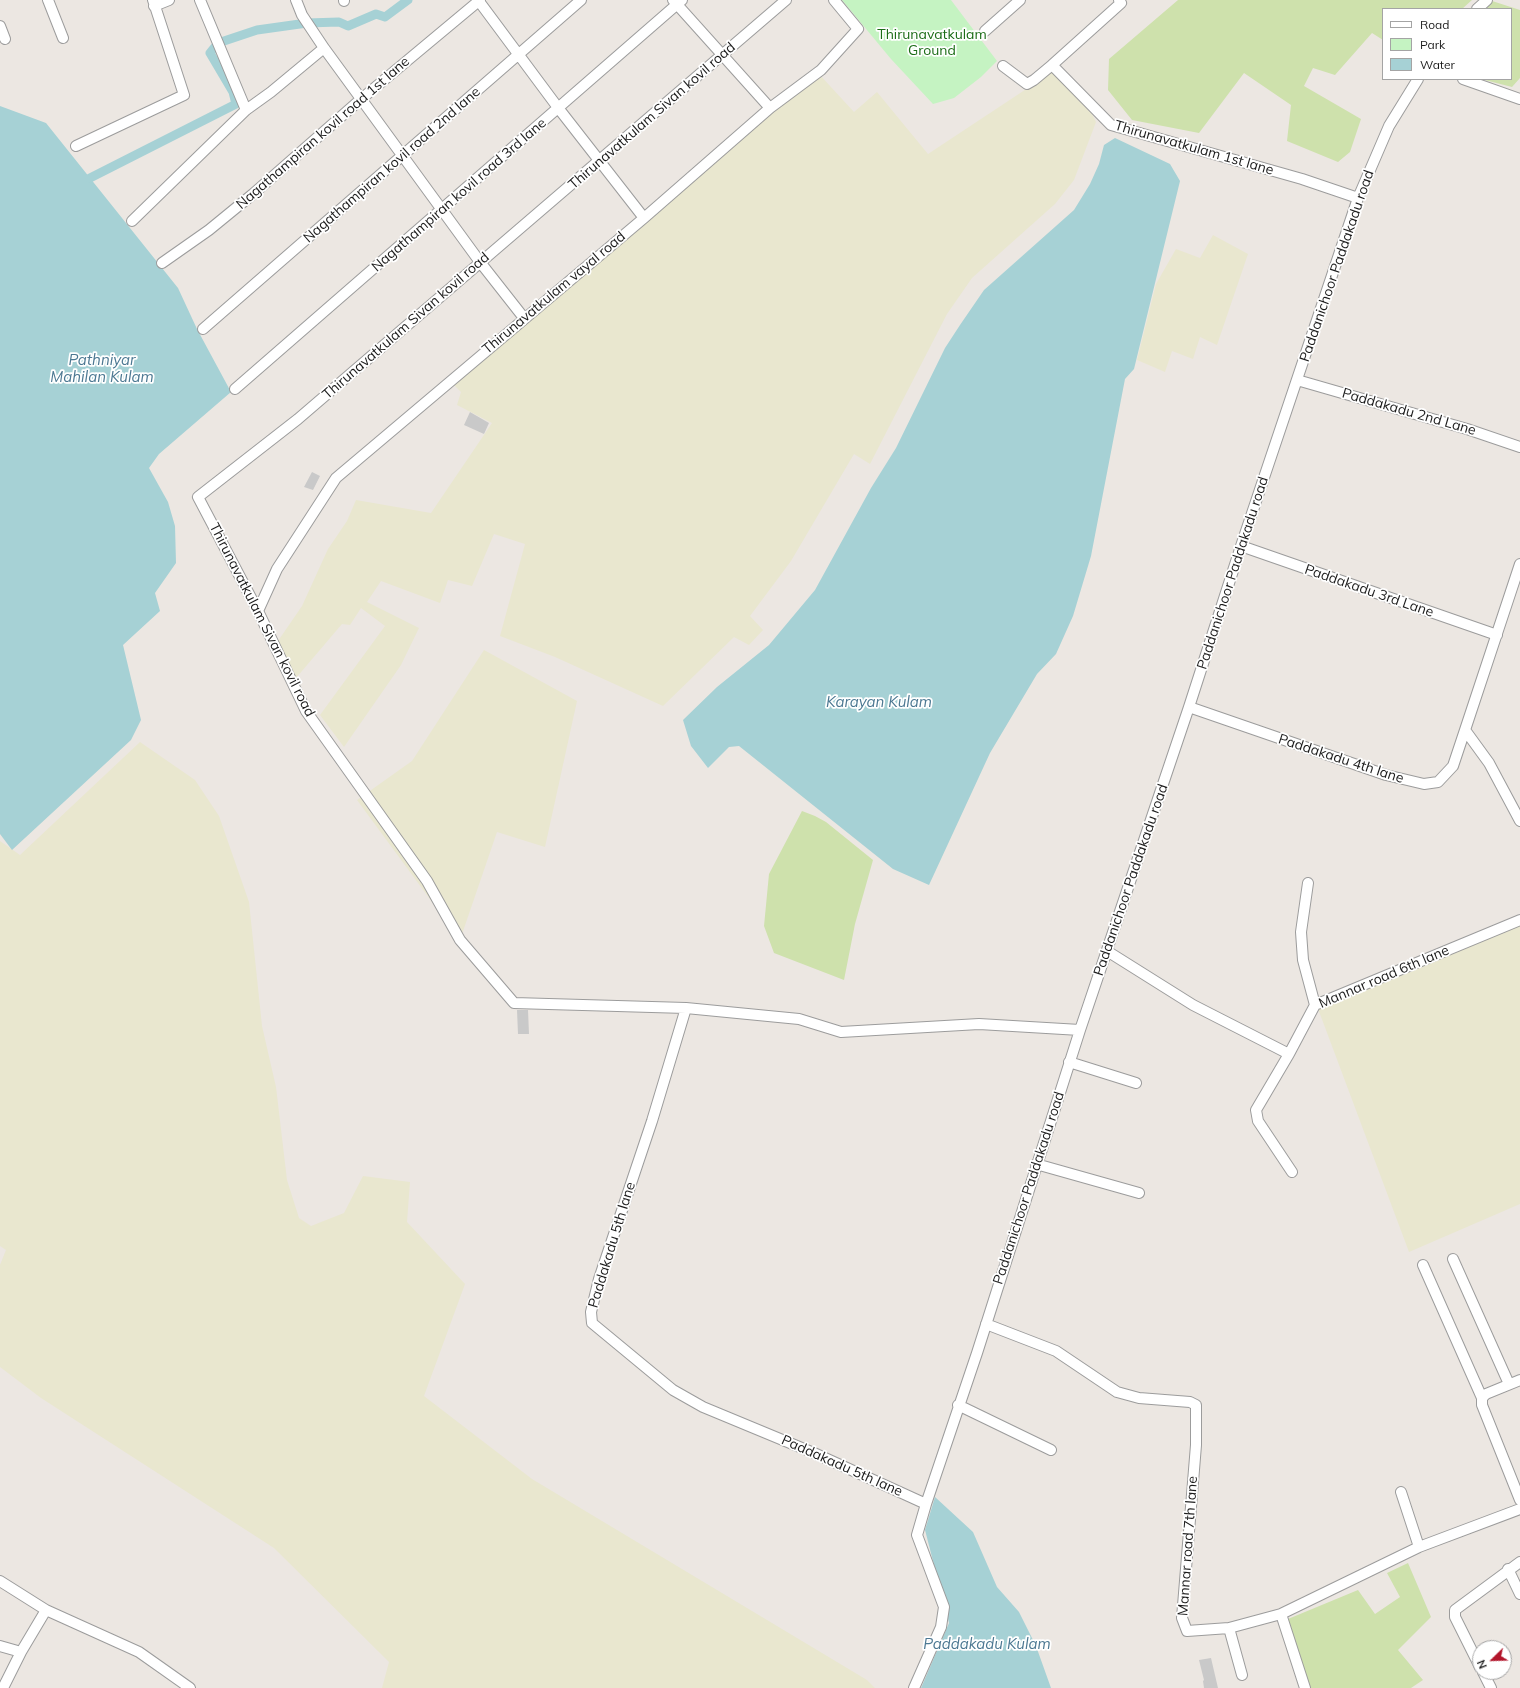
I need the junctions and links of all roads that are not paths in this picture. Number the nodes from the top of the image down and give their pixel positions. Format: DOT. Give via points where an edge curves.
graph roads {
  1 [pos="48,0"];
  2 [pos="169,0"];
  3 [pos="200,0"];
  4 [pos="296,0"];
  5 [pos="581,0"];
  6 [pos="786,0"];
  7 [pos="834,0"];
  8 [pos="1020,0"];
  9 [pos="1487,0"];
  10 [pos="479,1"];
  11 [pos="677,1"];
  12 [pos="1121,1"];
  13 [pos="154,3"];
  14 [pos="1479,8"];
  15 [pos="0,26"];
  16 [pos="985,30"];
  17 [pos="63,38"];
  18 [pos="5,39"];
  19 [pos="324,48"];
  20 [pos="519,54"];
  21 [pos="722,56"];
  22 [pos="1052,65"];
  23 [pos="1003,66"];
  24 [pos="1417,80"];
  25 [pos="1466,80"];
  26 [pos="1520,98"];
  27 [pos="360,100"];
  28 [pos="770,108"];
  29 [pos="558,109"];
  30 [pos="246,110"];
  31 [pos="76,146"];
  32 [pos="402,156"];
  33 [pos="600,161"];
  34 [pos="1358,198"];
  35 [pos="442,209"];
  36 [pos="644,218"];
  37 [pos="132,221"];
  38 [pos="480,262"];
  39 [pos="162,263"];
  40 [pos="524,318"];
  41 [pos="203,329"];
  42 [pos="1297,380"];
  43 [pos="235,389"];
  44 [pos="1520,447"];
  45 [pos="1241,546"];
  46 [pos="1520,564"];
  47 [pos="258,611"];
  48 [pos="1497,636"];
  49 [pos="1189,707"];
  50 [pos="1465,730"];
  51 [pos="1520,821"];
  52 [pos="1308,883"];
  53 [pos="1520,920"];
  54 [pos="1107,951"];
  55 [pos="1315,1005"];
  56 [pos="686,1008"];
  57 [pos="1080,1030"];
  58 [pos="1289,1054"];
  59 [pos="1069,1062"];
  60 [pos="1136,1083"];
  61 [pos="1036,1164"];
  62 [pos="1292,1172"];
  63 [pos="1139,1193"];
  64 [pos="1453,1259"];
  65 [pos="1423,1265"];
  66 [pos="986,1324"];
  67 [pos="1520,1380"];
  68 [pos="1508,1384"];
  69 [pos="1482,1398"];
  70 [pos="958,1405"];
  71 [pos="1052,1450"];
  72 [pos="1401,1492"];
  73 [pos="1520,1500"];
  74 [pos="926,1504"];
  75 [pos="1520,1509"];
  76 [pos="1419,1547"];
  77 [pos="1520,1562"];
  78 [pos="1508,1569"];
  79 [pos="0,1581"];
  80 [pos="1520,1594"];
  81 [pos="46,1610"];
  82 [pos="1281,1614"];
  83 [pos="1228,1628"];
  84 [pos="0,1646"];
  85 [pos="1472,1651"];
  86 [pos="21,1652"];
  87 [pos="1242,1675"];
  88 [pos="3,1688"];
  89 [pos="190,1688"];
  90 [pos="914,1688"];
  91 [pos="1305,1688"];
  1 -- 17 [label="street"];
  2 -- 13 [label="street"];
  3 -- 30 [label="street"];
  4 -- 19 [label="street" via="302,15"];
  5 -- 20 [label="street, Nagathampiran kovil road 2nd lane"];
  6 -- 21 [label="street, Thirunavatkulam Sivan kovil road"];
  7 -- 28 [label="street, Thirunavatkulam vayal road" via="858,29 821,70"];
  8 -- 16 [label="street"];
  9 -- 14 [label="street"];
  10 -- 20 [label="street"];
  10 -- 27 [label="street, Nagathampiran kovil road 1st lane"];
  11 -- 21 [label="street"];
  11 -- 29 [label="street, Nagathampiran kovil road 3rd lane"];
  12 -- 22 [label="street"];
  13 -- 31 [label="street" via="184,95"];
  15 -- 18 [label="street"];
  19 -- 27 [label="street"];
  19 -- 30 [label="street"];
  20 -- 29 [label="street"];
  20 -- 32 [label="street, Nagathampiran kovil road 2nd lane"];
  21 -- 28 [label="street"];
  21 -- 33 [label="street, Thirunavatkulam Sivan kovil road"];
  22 -- 23 [label="street" via="1027,84"];
  22 -- 34 [label="street, Thirunavatkulam 1st lane" via="1111,125 1302,179"];
  24 -- 34 [label="street, Paddanichoor Paddakadu road" via="1389,126"];
  25 -- 26 [label="street"];
  27 -- 32 [label="street"];
  27 -- 39 [label="street, Nagathampiran kovil road 1st lane" via="242,203"];
  28 -- 36 [label="street, Thirunavatkulam vayal road"];
  29 -- 33 [label="street"];
  29 -- 35 [label="street, Nagathampiran kovil road 3rd lane"];
  30 -- 37 [label="street"];
  32 -- 35 [label="street"];
  32 -- 41 [label="street, Nagathampiran kovil road 2nd lane"];
  33 -- 36 [label="street"];
  33 -- 38 [label="street, Thirunavatkulam Sivan kovil road"];
  34 -- 42 [label="street, Paddanichoor Paddakadu road"];
  35 -- 38 [label="street"];
  35 -- 43 [label="street, Nagathampiran kovil road 3rd lane"];
  36 -- 40 [label="street, Thirunavatkulam vayal road"];
  38 -- 40 [label="street"];
  38 -- 47 [label="street, Thirunavatkulam Sivan kovil road" via="298,419 198,497"];
  40 -- 47 [label="street, Thirunavatkulam vayal road" via="336,478 277,569"];
  42 -- 44 [label="street, Paddakadu 2nd Lane" via="1467,428"];
  42 -- 45 [label="street, Paddanichoor Paddakadu road"];
  45 -- 48 [label="street, Paddakadu 3rd Lane"];
  45 -- 49 [label="street, Paddanichoor Paddakadu road"];
  46 -- 48 [label="street, Paddakadu 4th lane"];
  47 -- 56 [label="street, Thirunavatkulam Sivan kovil road" via="306,711 427,881 460,940 514,1003"];
  48 -- 50 [label="street, Paddakadu 4th lane"];
  49 -- 50 [label="street, Paddakadu 4th lane" via="1386,775 1424,784 1438,782 1453,766"];
  49 -- 54 [label="street, Paddanichoor Paddakadu road"];
  50 -- 51 [label="street" via="1489,763"];
  52 -- 55 [label="street" via="1301,932 1303,960"];
  53 -- 55 [label="street, Mannar road 6th lane"];
  54 -- 57 [label="street, Paddanichoor Paddakadu road"];
  54 -- 58 [label="street" via="1193,1005"];
  55 -- 58 [label="street, Mannar road 6th lane"];
  56 -- 57 [label="street, Thirunavatkulam Sivan kovil road" via="799,1019 841,1032 978,1024"];
  56 -- 74 [label="street, Paddakadu 5th lane" via="652,1121 599,1279 591,1312 592,1323 673,1390 703,1407 814,1453"];
  57 -- 59 [label="street, Paddanichoor Paddakadu road"];
  58 -- 62 [label="street, Mannar road 6th lane" via="1256,1110 1258,1121"];
  59 -- 60 [label="street"];
  59 -- 61 [label="street, Paddanichoor Paddakadu road"];
  61 -- 63 [label="street"];
  61 -- 66 [label="street, Paddanichoor Paddakadu road"];
  64 -- 68 [label="street"];
  65 -- 69 [label="street"];
  66 -- 70 [label="street, Paddanichoor Paddakadu road"];
  66 -- 83 [label="street, Mannar road 7th lane" via="1056,1351 1123,1394 1139,1398 1190,1402 1196,1405 1196,1445 1182,1618 1187,1631"];
  67 -- 68 [label="street"];
  68 -- 69 [label="street"];
  69 -- 73 [label="street" via="1482,1405"];
  70 -- 71 [label="street"];
  70 -- 74 [label="street, Paddanichoor Paddakadu road"];
  72 -- 76 [label="street"];
  74 -- 90 [label="street, Paddanichoor Paddakadu road" via="917,1535 944,1607 941,1627"];
  75 -- 76 [label="street, Mannar road 7th lane"];
  76 -- 82 [label="street, Mannar road 7th lane"];
  77 -- 78 [label="street"];
  78 -- 80 [label="street"];
  78 -- 85 [label="street" via="1455,1610 1455,1617"];
  79 -- 81 [label="street"];
  81 -- 86 [label="street"];
  81 -- 89 [label="street" via="139,1652"];
  82 -- 83 [label="street, Mannar road 7th lane"];
  82 -- 91 [label="street"];
  83 -- 87 [label="street"];
  84 -- 86 [label="street"];
  86 -- 88 [label="street"];
}
